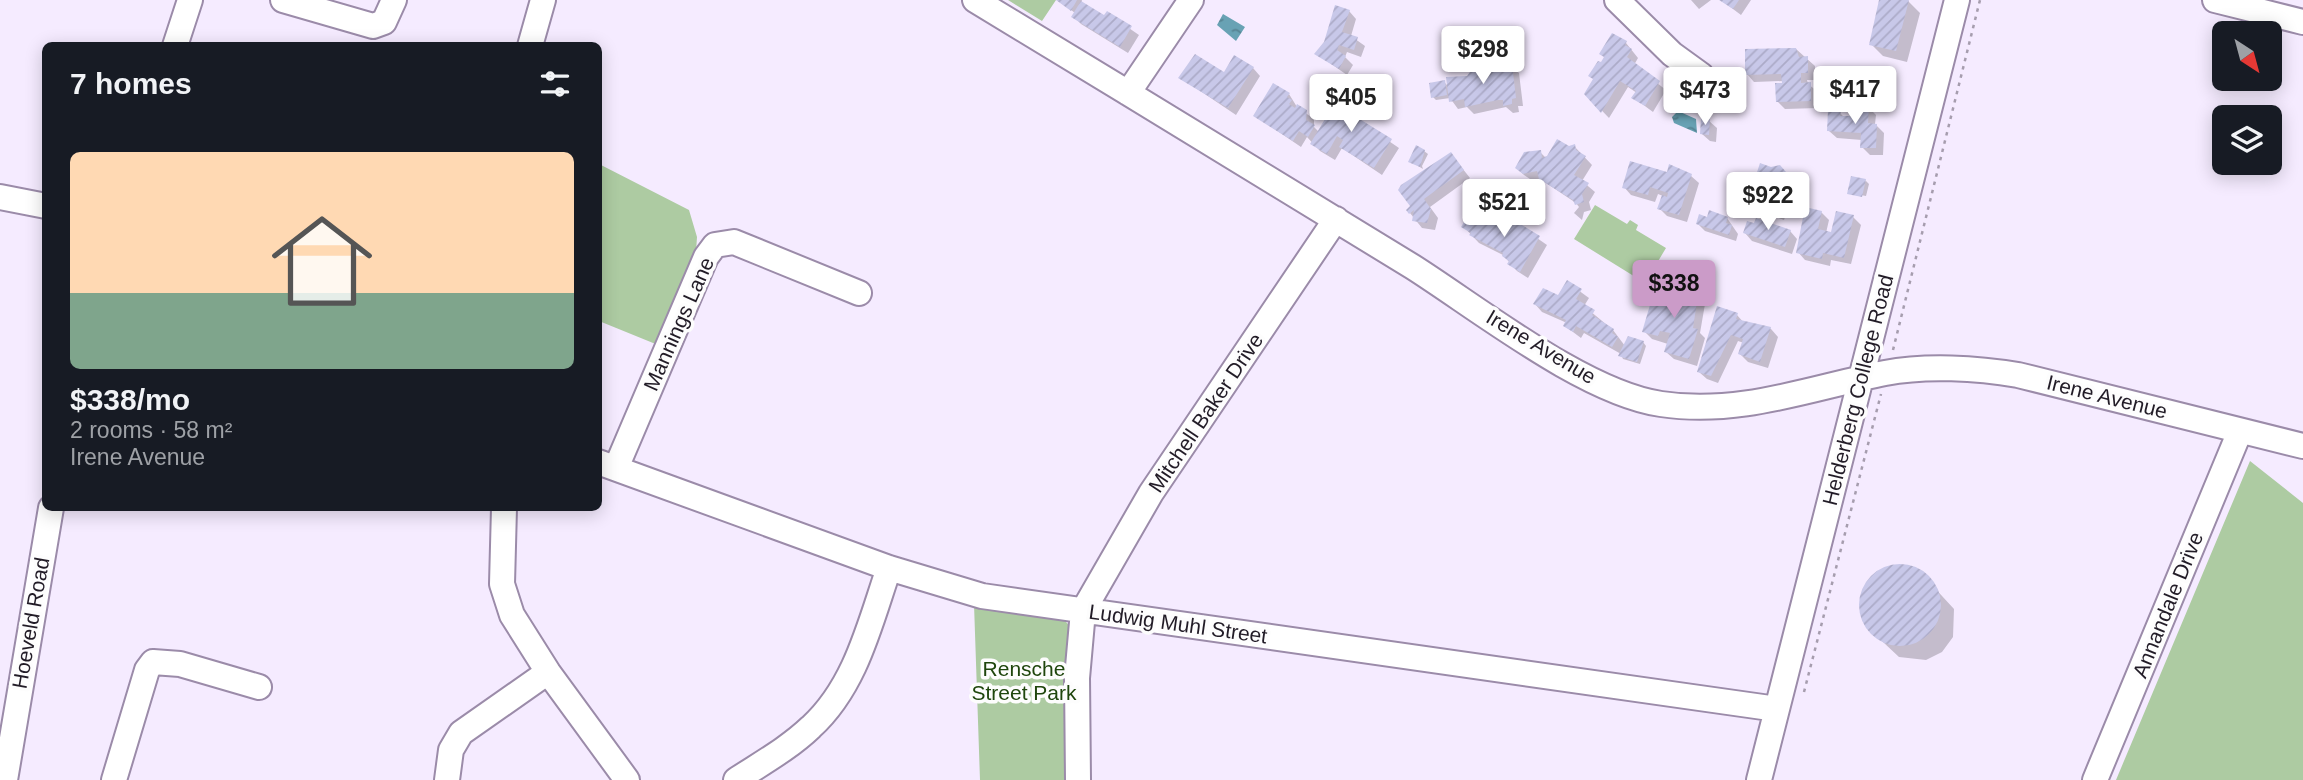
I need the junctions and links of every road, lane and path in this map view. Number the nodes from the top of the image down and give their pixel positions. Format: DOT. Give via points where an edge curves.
graph roads {
  1 [pos="190,0"];
  2 [pos="283,0"];
  3 [pos="394,0"];
  4 [pos="543,0"];
  5 [pos="975,0"];
  6 [pos="1191,0"];
  7 [pos="1617,0"];
  8 [pos="1957,0"];
  9 [pos="1980,0"];
  10 [pos="2215,0"];
  11 [pos="2303,22"];
  12 [pos="176,42"];
  13 [pos="531,42"];
  14 [pos="1701,75"];
  15 [pos="1128,93"];
  16 [pos="0,197"];
  17 [pos="42,205"];
  18 [pos="1336,219"];
  19 [pos="859,293"];
  20 [pos="1891,359"];
  21 [pos="1872,383"];
  22 [pos="2240,431"];
  23 [pos="2303,446"];
  24 [pos="607,465"];
  25 [pos="50,511"];
  26 [pos="504,511"];
  27 [pos="889,568"];
  28 [pos="1083,611"];
  29 [pos="548,672"];
  30 [pos="259,687"];
  31 [pos="1802,699"];
  32 [pos="1777,709"];
  33 [pos="5,780"];
  34 [pos="114,780"];
  35 [pos="447,780"];
  36 [pos="627,780"];
  37 [pos="736,780"];
  38 [pos="1078,780"];
  39 [pos="1759,780"];
  40 [pos="2095,780"];
  1 -- 12 [label="street"];
  2 -- 3 [label="street" via="373,26 384,22"];
  4 -- 13 [label="street"];
  5 -- 15 [label="street, Irene Avenue"];
  6 -- 15 [label="street"];
  7 -- 14 [label="street" via="1672,54"];
  8 -- 21 [label="street, Helderberg College Road"];
  9 -- 20 [label="path"];
  10 -- 11 [label="street"];
  15 -- 18 [label="street, Irene Avenue"];
  16 -- 17 [label="street"];
  18 -- 21 [label="street, Irene Avenue" via="1561,363 1657,404 1698,409 1746,405"];
  18 -- 28 [label="street, Mitchell Baker Drive" via="1151,493"];
  19 -- 24 [label="street, Mannings Lane" via="734,242 715,245"];
  21 -- 22 [label="street, Irene Avenue" via="1917,371 2002,372"];
  21 -- 31 [label="path"];
  21 -- 32 [label="street, Helderberg College Road"];
  22 -- 23 [label="street, Irene Avenue"];
  22 -- 40 [label="street, Annandale Drive"];
  24 -- 27 [label="street, Ludwig Muhl Street"];
  25 -- 33 [label="street, Hoeveld Road"];
  26 -- 29 [label="street" via="500,562 505,598"];
  27 -- 28 [label="street, Ludwig Muhl Street" via="982,596"];
  27 -- 37 [label="street" via="858,655 832,704 793,743"];
  28 -- 32 [label="street, Ludwig Muhl Street"];
  28 -- 38 [label="street" via="1077,678"];
  29 -- 35 [label="street" via="461,733 451,750"];
  29 -- 36 [label="street"];
  30 -- 34 [label="street" via="180,664 153,662"];
  32 -- 39 [label="street, Helderberg College Road"];
}
